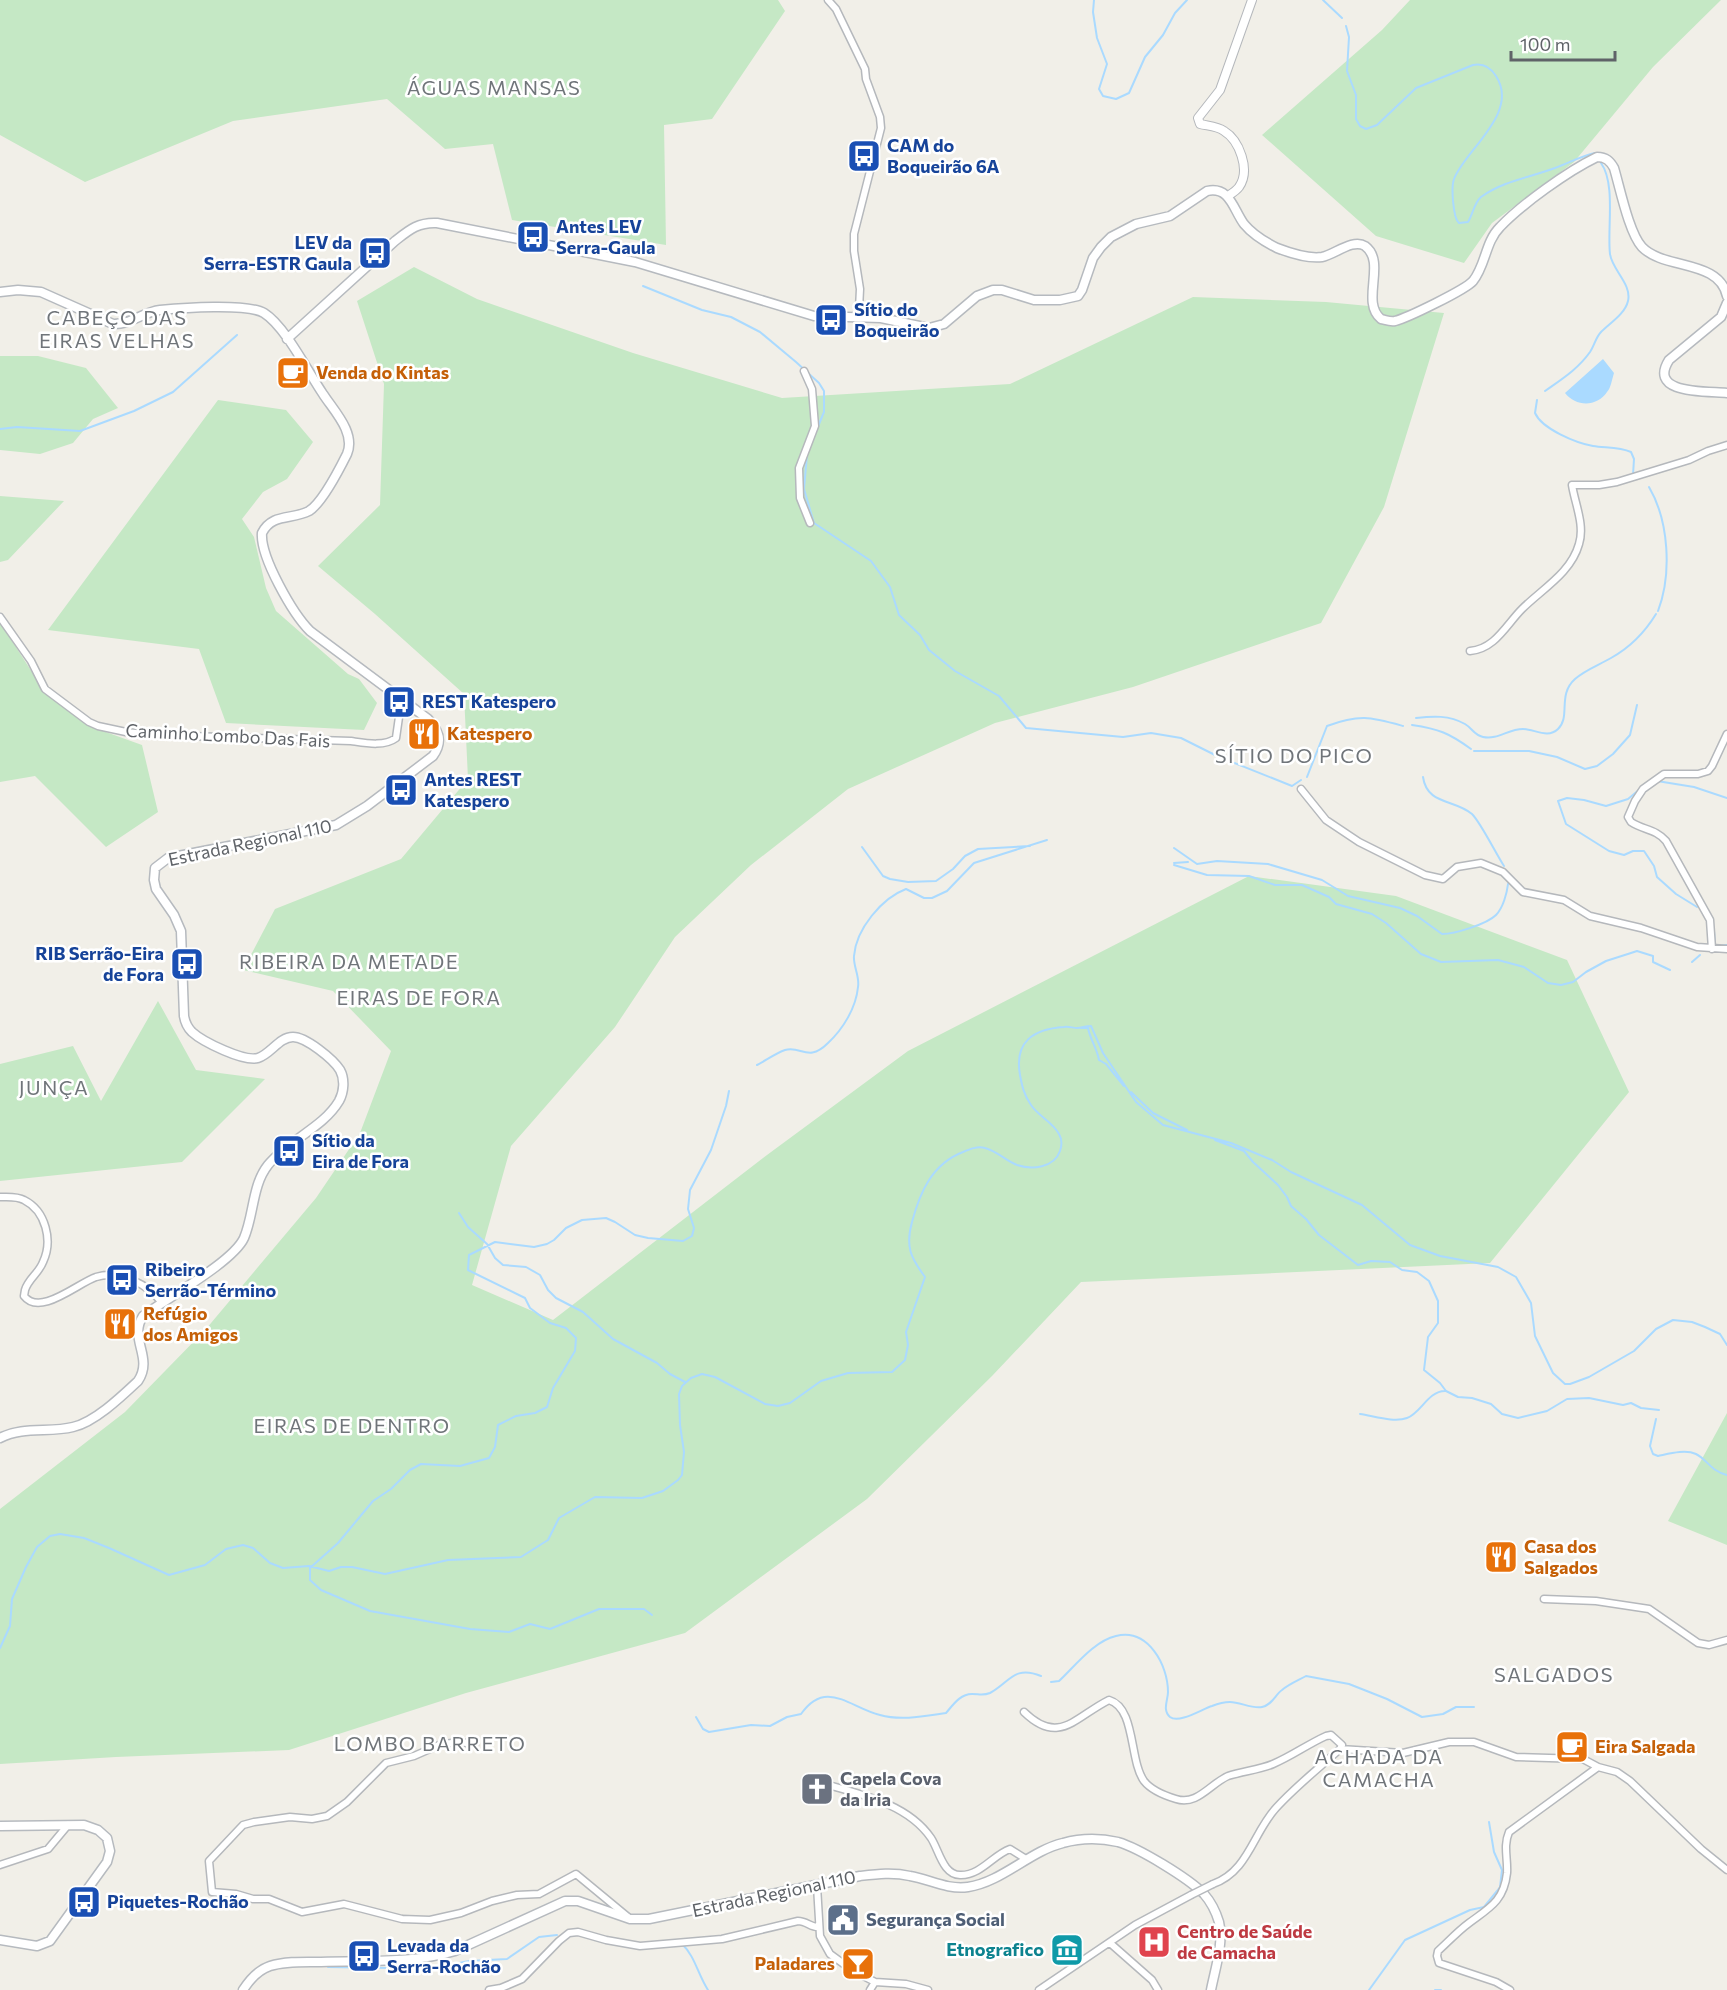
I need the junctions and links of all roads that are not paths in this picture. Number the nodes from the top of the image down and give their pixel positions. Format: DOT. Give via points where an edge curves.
graph roads {
  1 [pos="828,0"];
  2 [pos="1252,0"];
  3 [pos="1228,196"];
  4 [pos="0,292"];
  5 [pos="1727,296"];
  6 [pos="1727,303"];
  7 [pos="862,316"];
  8 [pos="287,339"];
  9 [pos="804,371"];
  10 [pos="1727,393"];
  11 [pos="1727,445"];
  12 [pos="810,523"];
  13 [pos="0,617"];
  14 [pos="1470,651"];
  15 [pos="404,700"];
  16 [pos="1727,734"];
  17 [pos="1300,789"];
  18 [pos="1712,949"];
  19 [pos="1727,949"];
  20 [pos="0,1197"];
  21 [pos="162,1303"];
  22 [pos="0,1438"];
  23 [pos="1544,1599"];
  24 [pos="1727,1640"];
  25 [pos="1024,1712"];
  26 [pos="475,1744"];
  27 [pos="1340,1749"];
  28 [pos="1599,1767"];
  29 [pos="821,1783"];
  30 [pos="69,1825"];
  31 [pos="0,1826"];
  32 [pos="1026,1859"];
  33 [pos="0,1865"];
  34 [pos="1727,1870"];
  35 [pos="817,1886"];
  36 [pos="630,1919"];
  37 [pos="819,1928"];
  38 [pos="0,1940"];
  39 [pos="1110,1943"];
  40 [pos="875,1982"];
  41 [pos="243,1990"];
  42 [pos="489,1990"];
  43 [pos="870,1990"];
  44 [pos="928,1990"];
  45 [pos="1039,1990"];
  46 [pos="1158,1990"];
  47 [pos="1211,1990"];
  48 [pos="1510,1990"];
  1 -- 7 [label="street" via="865,69 880,117 880,136 854,234"];
  2 -- 3 [label="street" via="1220,90 1198,118 1200,124 1225,131 1240,151 1243,175 1239,187"];
  3 -- 5 [label="main road" via="1245,225 1280,249 1321,257 1360,243 1366,247 1373,262 1374,310 1381,319 1395,321 1470,284 1497,230 1508,219 1574,170 1602,157 1614,168 1635,236 1643,248 1715,277"];
  3 -- 7 [label="main road" via="1207,191 1170,216 1136,224 1111,237 1093,258 1082,290 1071,299 1034,300 993,290 977,296 944,324 929,328"];
  4 -- 8 [label="main road, Estrada Regional 110" via="41,292 120,325 158,310 250,308 270,318"];
  6 -- 10 [label="main road" via="1721,316 1669,360 1665,370 1667,381 1677,389"];
  7 -- 8 [label="main road" via="814,316 634,262 423,223 394,241"];
  8 -- 15 [label="main road, Estrada Regional 110" via="348,433 349,446 315,506 271,522 262,533 263,546 282,591 302,624"];
  9 -- 12 [label="street" via="812,389 815,426 799,468 800,498"];
  11 -- 14 [label="street" via="1617,482 1572,485 1581,533 1571,560 1503,632 1479,650"];
  13 -- 15 [label="street, Caminho Lombo Das Fais" via="45,689 89,722 108,729 154,735 373,744 396,738"];
  15 -- 21 [label="main road, Estrada Regional 110" via="438,730 438,750 352,816 336,825 168,858 155,868 156,889 181,931 184,1016 189,1028 212,1044 252,1059 285,1039 306,1040 340,1070 343,1084 333,1109 265,1169 244,1237 236,1249"];
  16 -- 18 [label="street" via="1708,771 1664,774 1643,789 1628,817 1630,822 1660,834 1666,841 1710,920"];
  17 -- 18 [label="street" via="1334,826 1425,875 1443,879 1457,867 1481,864 1503,872 1523,892 1564,900 1590,916"];
  18 -- 19 [label="street"];
  20 -- 21 [label="street" via="15,1197 31,1204 48,1236 44,1261 25,1290 27,1299 46,1301 106,1276 137,1282"];
  21 -- 22 [label="main road, Estrada Regional 110" via="140,1321 137,1334 144,1369 129,1389 81,1425 20,1431"];
  23 -- 24 [label="street" via="1649,1609 1698,1643 1708,1646"];
  25 -- 27 [label="street" via="1050,1729 1063,1727 1109,1700 1117,1702 1129,1726 1143,1780 1157,1791 1184,1801 1193,1800 1229,1776 1269,1766 1326,1736 1337,1739 1342,1744"];
  26 -- 36 [label="street" via="439,1745 386,1762 347,1802 327,1816 290,1817 243,1826 209,1861 212,1892 269,1899 302,1912 344,1904 402,1919 430,1920 492,1901 538,1894 576,1874"];
  27 -- 28 [label="street" via="1403,1753 1449,1742 1474,1742 1516,1757 1583,1759"];
  27 -- 39 [label="street, bridge" via="1275,1809 1232,1874 1152,1915"];
  28 -- 34 [label="street" via="1630,1781"];
  28 -- 48 [label="street" via="1509,1832 1503,1892 1493,1906 1438,1951 1439,1963"];
  29 -- 32 [label="street" via="898,1809 924,1829 953,1874 969,1874 1010,1849"];
  30 -- 31 [label="main road"];
  30 -- 33 [label="street" via="48,1849"];
  30 -- 38 [label="main road" via="91,1826 107,1838 107,1862 50,1941 37,1946"];
  32 -- 35 [label="main road, Estrada Regional 110" via="967,1887 882,1873"];
  32 -- 47 [label="main road, Estrada Regional 110" via="1060,1844 1104,1840 1136,1850 1195,1886 1211,1904 1220,1927"];
  35 -- 36 [label="main road, Estrada Regional 110" via="649,1919"];
  35 -- 37 [label="street"];
  36 -- 41 [label="main road, Estrada Regional 110" via="565,1900 455,1951 399,1960 279,1964 259,1972"];
  37 -- 40 [label="street" via="830,1954"];
  37 -- 42 [label="street" via="798,1921 722,1939 640,1946 569,1933 522,1978"];
  39 -- 45 [label="street"];
  39 -- 46 [label="street"];
  40 -- 43 [label="street"];
  40 -- 44 [label="street"];
}
